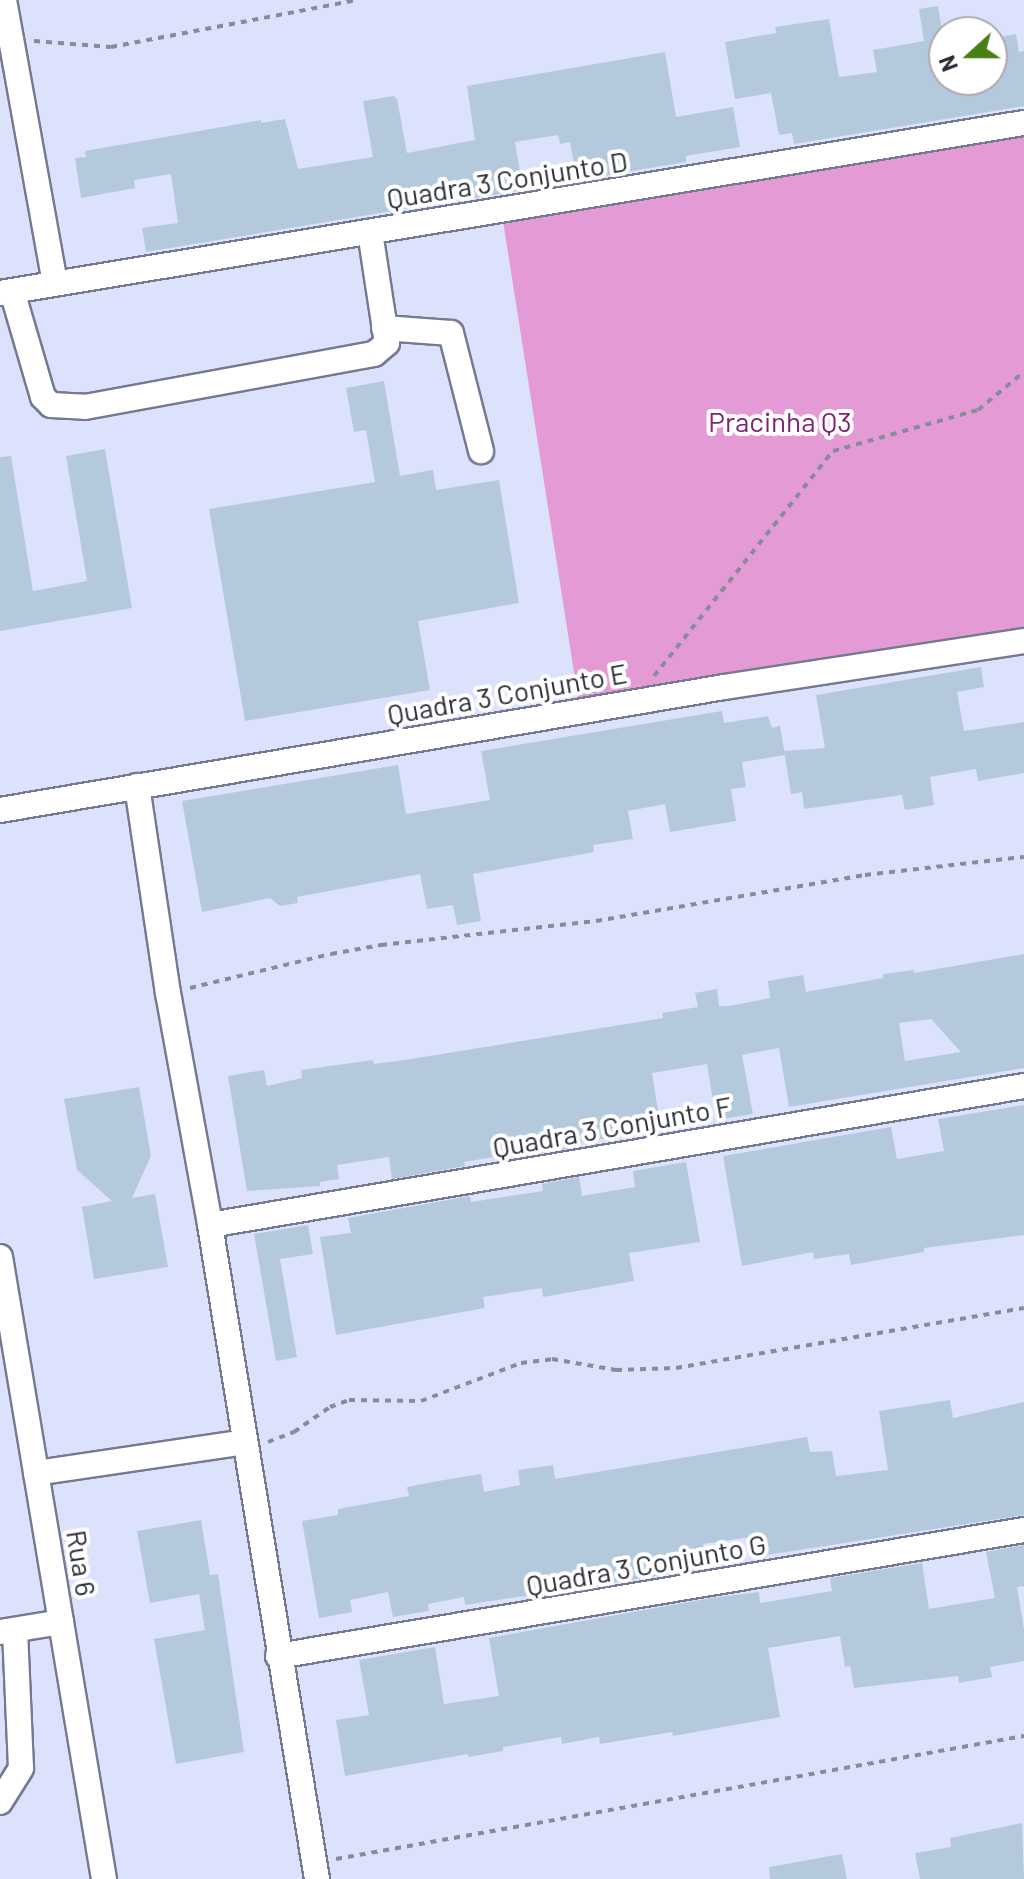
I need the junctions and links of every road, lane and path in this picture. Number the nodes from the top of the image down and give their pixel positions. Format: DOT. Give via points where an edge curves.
graph roads {
  1 [pos="4,0"];
  2 [pos="357,0"];
  3 [pos="11,39"];
  4 [pos="1024,123"];
  5 [pos="370,232"];
  6 [pos="55,283"];
  7 [pos="6,292"];
  8 [pos="384,328"];
  9 [pos="1024,372"];
  10 [pos="481,451"];
  11 [pos="1024,641"];
  12 [pos="633,702"];
  13 [pos="137,786"];
  14 [pos="0,810"];
  15 [pos="1024,857"];
  16 [pos="168,993"];
  17 [pos="1024,1086"];
  18 [pos="210,1225"];
  19 [pos="0,1257"];
  20 [pos="1024,1308"];
  21 [pos="245,1442"];
  22 [pos="36,1473"];
  23 [pos="1024,1530"];
  24 [pos="61,1622"];
  25 [pos="8,1631"];
  26 [pos="278,1656"];
  27 [pos="1024,1736"];
  28 [pos="0,1802"];
  29 [pos="315,1871"];
  30 [pos="104,1879"];
  1 -- 3 [label="street"];
  2 -- 3 [label="path" via="111,47"];
  3 -- 6 [label="street"];
  4 -- 5 [label="street, Quadra 3 Conjunto D"];
  5 -- 6 [label="street, Quadra 3 Conjunto D"];
  5 -- 8 [label="street"];
  6 -- 7 [label="street, Quadra 3 Conjunto D"];
  7 -- 8 [label="street" via="43,397 51,405 69,408 355,359 374,354 387,343"];
  8 -- 10 [label="street" via="451,333"];
  9 -- 12 [label="path" via="978,410 833,451"];
  11 -- 12 [label="street, Quadra 3 Conjunto E"];
  12 -- 13 [label="street, Quadra 3 Conjunto E"];
  13 -- 14 [label="street, Quadra 3 Conjunto E"];
  13 -- 16 [label="street"];
  15 -- 16 [label="path" via="865,875 596,921 381,945"];
  16 -- 18 [label="street"];
  17 -- 18 [label="street, Quadra 3 Conjunto F"];
  18 -- 21 [label="street"];
  19 -- 22 [label="street, Rua 6"];
  20 -- 21 [label="path" via="676,1368 616,1370 552,1359 521,1363 421,1401 349,1400 272,1442"];
  21 -- 22 [label="street"];
  21 -- 26 [label="street"];
  22 -- 24 [label="street, Rua 6"];
  23 -- 26 [label="street, Quadra 3 Conjunto G"];
  24 -- 25 [label="street"];
  24 -- 30 [label="street, Rua 6"];
  25 -- 28 [label="street" via="21,1768"];
  26 -- 29 [label="street"];
  27 -- 29 [label="path"];
}
